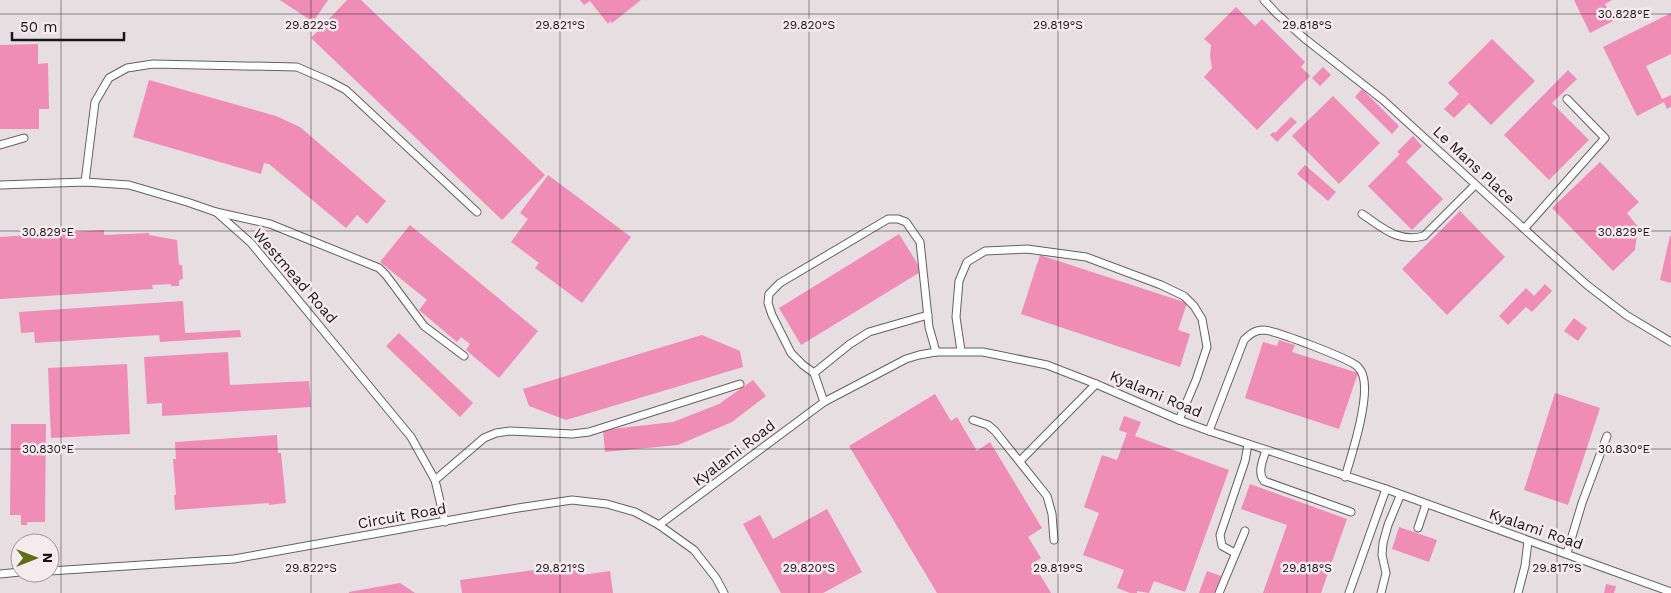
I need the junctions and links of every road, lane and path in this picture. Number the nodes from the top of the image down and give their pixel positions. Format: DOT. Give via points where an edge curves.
graph roads {
  1 [pos="1264,0"];
  2 [pos="1567,99"];
  3 [pos="24,138"];
  4 [pos="0,145"];
  5 [pos="85,182"];
  6 [pos="0,185"];
  7 [pos="1476,185"];
  8 [pos="216,212"];
  9 [pos="477,212"];
  10 [pos="1362,214"];
  11 [pos="1524,229"];
  12 [pos="928,315"];
  13 [pos="1671,342"];
  14 [pos="960,351"];
  15 [pos="936,352"];
  16 [pos="464,356"];
  17 [pos="814,374"];
  18 [pos="740,384"];
  19 [pos="1096,384"];
  20 [pos="824,402"];
  21 [pos="972,420"];
  22 [pos="1179,420"];
  23 [pos="1209,431"];
  24 [pos="1607,436"];
  25 [pos="1248,444"];
  26 [pos="1266,450"];
  27 [pos="1020,462"];
  28 [pos="1345,477"];
  29 [pos="435,480"];
  30 [pos="1386,489"];
  31 [pos="1400,496"];
  32 [pos="1426,504"];
  33 [pos="1351,512"];
  34 [pos="445,522"];
  35 [pos="659,525"];
  36 [pos="1418,528"];
  37 [pos="1245,531"];
  38 [pos="1054,540"];
  39 [pos="1528,542"];
  40 [pos="1235,553"];
  41 [pos="1567,553"];
  42 [pos="60,570"];
  43 [pos="1671,592"];
  44 [pos="724,593"];
  45 [pos="1219,593"];
  46 [pos="1350,593"];
  47 [pos="1381,593"];
  48 [pos="1518,593"];
  1 -- 7 [label="lane, Le Mans Place" via="1304,38 1383,100"];
  2 -- 11 [label="lane" via="1605,138"];
  3 -- 4 [label="lane"];
  5 -- 6 [label="lane, Westmead Road"];
  5 -- 8 [label="lane, Westmead Road" via="129,186"];
  5 -- 9 [label="lane" via="96,102 109,78 127,68 152,64 297,68 346,90"];
  7 -- 10 [label="lane" via="1424,236 1413,239 1393,235"];
  7 -- 11 [label="lane, Le Mans Place"];
  8 -- 16 [label="lane" via="270,224 379,268 424,326"];
  8 -- 29 [label="lane, Westmead Road" via="251,243 405,429"];
  11 -- 13 [label="lane, Le Mans Place" via="1613,306"];
  12 -- 15 [label="lane"];
  12 -- 17 [label="lane" via="869,332"];
  12 -- 17 [label="lane" via="920,242 906,222 898,218 888,219 780,284 769,294 772,315 791,353"];
  14 -- 15 [label="lane, Kyalami Road"];
  14 -- 19 [label="lane, Kyalami Road" via="983,352 1047,365"];
  14 -- 22 [label="lane" via="956,317 959,281 967,262 986,251 1027,249 1086,257 1184,296 1202,319 1207,346"];
  15 -- 20 [label="lane, Kyalami Road" via="906,359"];
  17 -- 20 [label="lane"];
  18 -- 29 [label="lane" via="589,432 496,433 484,438"];
  19 -- 22 [label="lane, Kyalami Road"];
  19 -- 27 [label="lane"];
  20 -- 35 [label="lane, Kyalami Road"];
  21 -- 27 [label="lane" via="988,424"];
  22 -- 23 [label="lane, Kyalami Road"];
  23 -- 25 [label="lane, Kyalami Road"];
  23 -- 28 [label="lane" via="1244,340 1257,331 1281,334 1349,362 1361,371 1365,391 1357,438"];
  24 -- 41 [label="lane"];
  25 -- 26 [label="lane, Kyalami Road"];
  25 -- 40 [label="lane" via="1220,535 1222,546"];
  26 -- 28 [label="lane, Kyalami Road"];
  26 -- 33 [label="lane" via="1261,474 1264,481"];
  27 -- 38 [label="lane" via="1047,496"];
  28 -- 30 [label="lane, Kyalami Road"];
  29 -- 34 [label="lane, Westmead Road"];
  30 -- 31 [label="lane, Kyalami Road"];
  30 -- 46 [label="lane"];
  31 -- 32 [label="lane, Kyalami Road"];
  31 -- 47 [label="lane" via="1382,543 1386,573"];
  32 -- 36 [label="lane"];
  32 -- 39 [label="lane, Kyalami Road"];
  34 -- 35 [label="lane, Circuit Road" via="572,500 607,504 635,512"];
  34 -- 42 [label="lane, Circuit Road" via="234,559"];
  35 -- 44 [label="lane, Circuit Road" via="694,550"];
  37 -- 40 [label="lane"];
  39 -- 41 [label="lane, Kyalami Road"];
  39 -- 48 [label="lane"];
  40 -- 45 [label="lane"];
  41 -- 43 [label="lane, Kyalami Road"];
}
